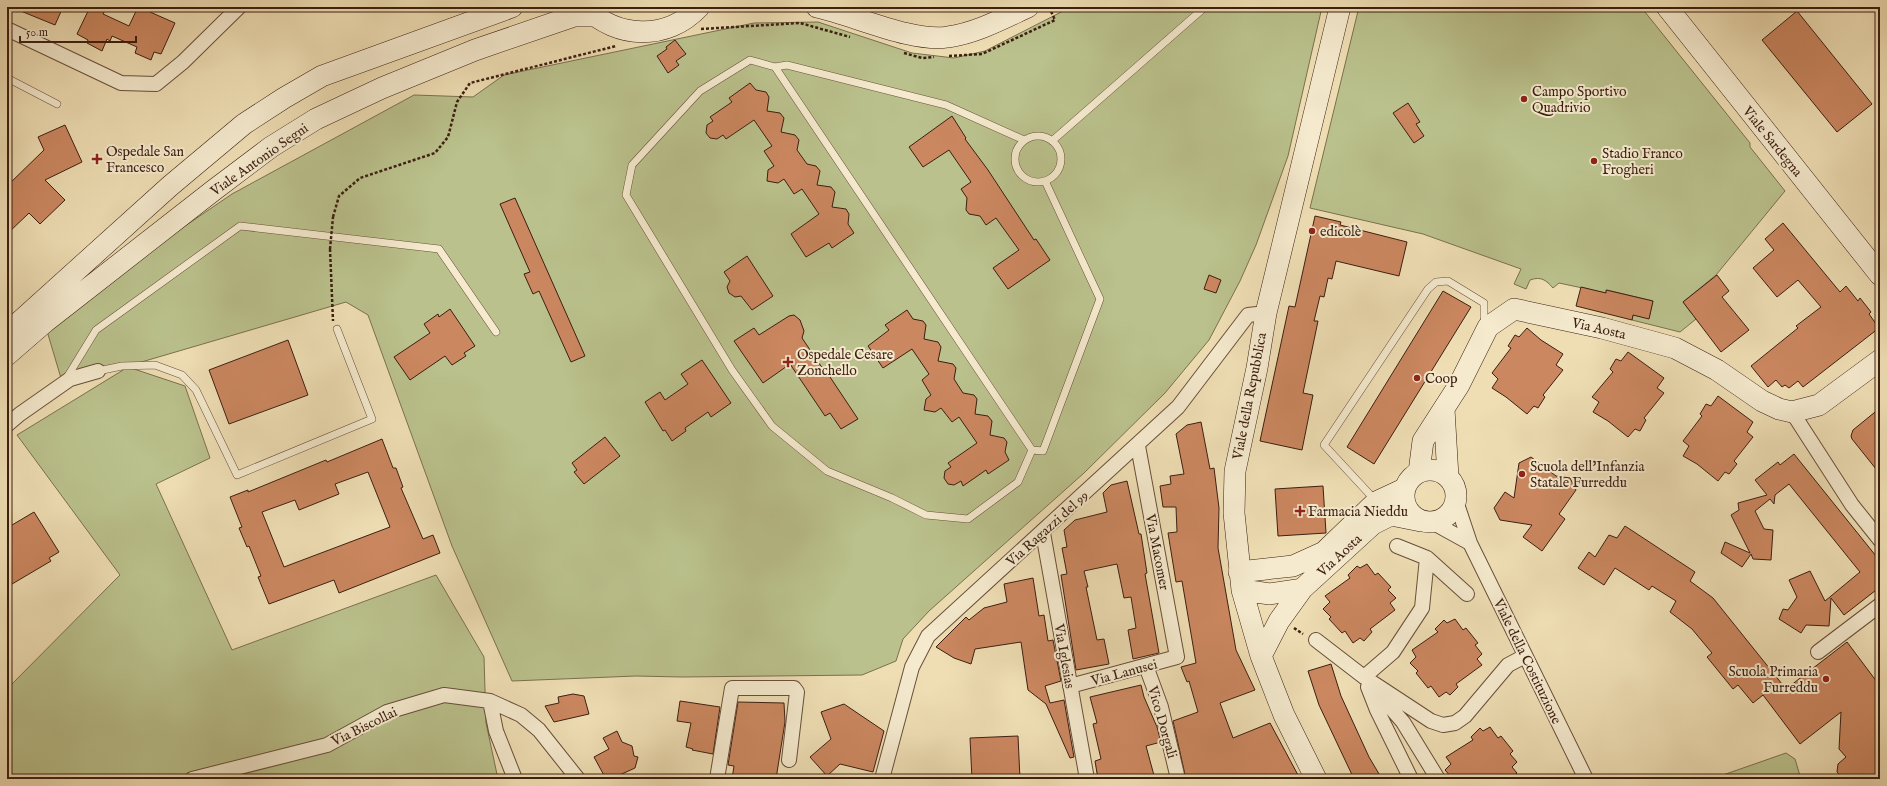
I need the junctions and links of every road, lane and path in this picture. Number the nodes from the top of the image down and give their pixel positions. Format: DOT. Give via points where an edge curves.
graph roads {
  1 [pos="512,7"];
  2 [pos="699,7"];
  3 [pos="817,7"];
  4 [pos="1028,7"];
  5 [pos="1049,7"];
  6 [pos="1205,7"];
  7 [pos="1340,7"];
  8 [pos="1667,7"];
  9 [pos="835,9"];
  10 [pos="231,10"];
  11 [pos="589,11"];
  12 [pos="7,29"];
  13 [pos="694,30"];
  14 [pos="853,38"];
  15 [pos="620,44"];
  16 [pos="899,52"];
  17 [pos="937,57"];
  18 [pos="944,57"];
  19 [pos="775,67"];
  20 [pos="7,78"];
  21 [pos="57,104"];
  22 [pos="1024,140"];
  23 [pos="1052,141"];
  24 [pos="1045,181"];
  25 [pos="1880,275"];
  26 [pos="1266,313"];
  27 [pos="1488,327"];
  28 [pos="337,329"];
  29 [pos="496,332"];
  30 [pos="7,333"];
  31 [pos="7,355"];
  32 [pos="1880,361"];
  33 [pos="98,371"];
  34 [pos="63,384"];
  35 [pos="1444,410"];
  36 [pos="1792,412"];
  37 [pos="7,426"];
  38 [pos="1138,446"];
  39 [pos="1032,450"];
  40 [pos="1419,472"];
  41 [pos="1448,477"];
  42 [pos="1404,489"];
  43 [pos="1456,501"];
  44 [pos="1376,502"];
  45 [pos="1426,522"];
  46 [pos="1043,533"];
  47 [pos="1880,540"];
  48 [pos="1470,543"];
  49 [pos="1397,546"];
  50 [pos="1427,558"];
  51 [pos="1241,581"];
  52 [pos="1302,589"];
  53 [pos="1467,594"];
  54 [pos="1880,605"];
  55 [pos="1279,620"];
  56 [pos="1316,640"];
  57 [pos="1818,652"];
  58 [pos="1261,656"];
  59 [pos="1525,656"];
  60 [pos="1177,657"];
  61 [pos="1146,666"];
  62 [pos="1364,678"];
  63 [pos="1070,686"];
  64 [pos="490,701"];
  65 [pos="789,760"];
  66 [pos="192,779"];
  67 [pos="515,779"];
  68 [pos="578,779"];
  69 [pos="717,779"];
  70 [pos="882,779"];
  71 [pos="1087,779"];
  72 [pos="1178,779"];
  73 [pos="1316,779"];
  74 [pos="1411,779"];
  75 [pos="1438,779"];
  76 [pos="1586,779"];
  1 -- 30 [label="street" via="322,76 284,98 244,124 170,186"];
  2 -- 11 [label="street" via="677,24 643,33 608,25"];
  3 -- 9 [label="street"];
  4 -- 9 [label="street" via="988,26 948,37 932,38 888,28"];
  5 -- 18 [label="path" via="1055,20 982,54"];
  6 -- 23 [label="lane"];
  7 -- 26 [label="street, Viale della Repubblica"];
  8 -- 25 [label="street, Viale Sardegna"];
  10 -- 12 [label="street" via="183,62 156,84 121,83"];
  11 -- 31 [label="street, Viale Antonio Segni" via="475,50 382,88 316,119 271,147 44,322"];
  13 -- 14 [label="path" via="800,23"];
  15 -- 28 [label="path, bridge" via="470,83 457,102 448,137 435,153 360,178 340,196 333,217 330,249 332,318"];
  16 -- 17 [label="path" via="922,58"];
  19 -- 22 [label="lane" via="787,65 946,105"];
  19 -- 39 [label="lane"];
  19 -- 39 [label="lane" via="750,60 700,91 632,165 626,195 732,370 772,426 827,471 892,498 926,516 968,519 1018,482"];
  20 -- 21 [label="lane"];
  22 -- 23 [label="lane" via="1039,136"];
  22 -- 24 [label="lane" via="1019,145 1014,159 1019,173 1031,181"];
  23 -- 24 [label="lane" via="1060,152 1060,167 1052,178"];
  24 -- 39 [label="lane" via="1100,299 1043,451"];
  26 -- 38 [label="street, Via Ragazzi del 99" via="1248,315 1178,407"];
  26 -- 51 [label="street, Viale della Repubblica" via="1235,471 1234,513"];
  27 -- 35 [label="street, Via Aosta"];
  27 -- 36 [label="street, Via Aosta" via="1514,309 1626,334 1675,348 1717,370 1762,401"];
  27 -- 44 [label="lane" via="1484,317 1484,303 1448,281 1436,282 1428,289 1324,445"];
  28 -- 33 [label="lane" via="372,419 236,475 196,390 182,375 155,366 122,366"];
  29 -- 34 [label="lane" via="439,249 240,226 96,330"];
  32 -- 36 [label="street" via="1819,405"];
  33 -- 34 [label="street" via="70,379"];
  34 -- 37 [label="street"];
  35 -- 40 [label="street, Via Aosta" via="1423,441"];
  35 -- 41 [label="street"];
  36 -- 47 [label="street" via="1852,505"];
  38 -- 46 [label="street, Via Ragazzi del 99"];
  38 -- 60 [label="street, Via Macomer"];
  40 -- 41 [label="street" via="1434,470"];
  40 -- 42 [label="street, Via Aosta" via="1407,482"];
  41 -- 43 [label="street" via="1455,488"];
  42 -- 44 [label="street, Via Aosta"];
  42 -- 45 [label="street" via="1403,497 1408,512"];
  43 -- 45 [label="street" via="1447,516"];
  43 -- 48 [label="street, Viale della Costituzione"];
  44 -- 51 [label="street, Via Aosta" via="1324,552 1293,566"];
  45 -- 48 [label="street"];
  45 -- 52 [label="street, Via Aosta" via="1391,515 1373,524"];
  46 -- 63 [label="street, Via Iglesias"];
  46 -- 70 [label="street, Via Ragazzi del 99" via="928,636 912,667"];
  48 -- 59 [label="street, Viale della Costituzione"];
  49 -- 50 [label="street"];
  50 -- 53 [label="street"];
  50 -- 62 [label="street" via="1422,608 1394,652"];
  51 -- 52 [label="street" via="1270,594"];
  51 -- 58 [label="street, Viale della Repubblica"];
  52 -- 55 [label="street, Via Aosta"];
  54 -- 57 [label="street"];
  55 -- 56 [label="path"];
  55 -- 58 [label="street, Via Aosta"];
  56 -- 62 [label="street"];
  58 -- 73 [label="street, Viale della Repubblica" via="1284,715"];
  59 -- 62 [label="street" via="1508,665 1465,716 1455,723 1443,725 1431,721"];
  59 -- 76 [label="street, Viale della Costituzione"];
  60 -- 61 [label="street, Via Lanusei"];
  61 -- 63 [label="street, Via Lanusei"];
  61 -- 72 [label="street, Vico Dorgali" via="1161,707"];
  62 -- 74 [label="street"];
  62 -- 75 [label="street" via="1404,722"];
  63 -- 71 [label="street, Via Iglesias"];
  64 -- 66 [label="street, Via Biscollai" via="444,694 387,712 327,744"];
  64 -- 67 [label="street" via="496,731"];
  64 -- 68 [label="street, Via Biscollai" via="520,715 539,730"];
  65 -- 69 [label="street" via="796,692 794,688 732,688"];
}
